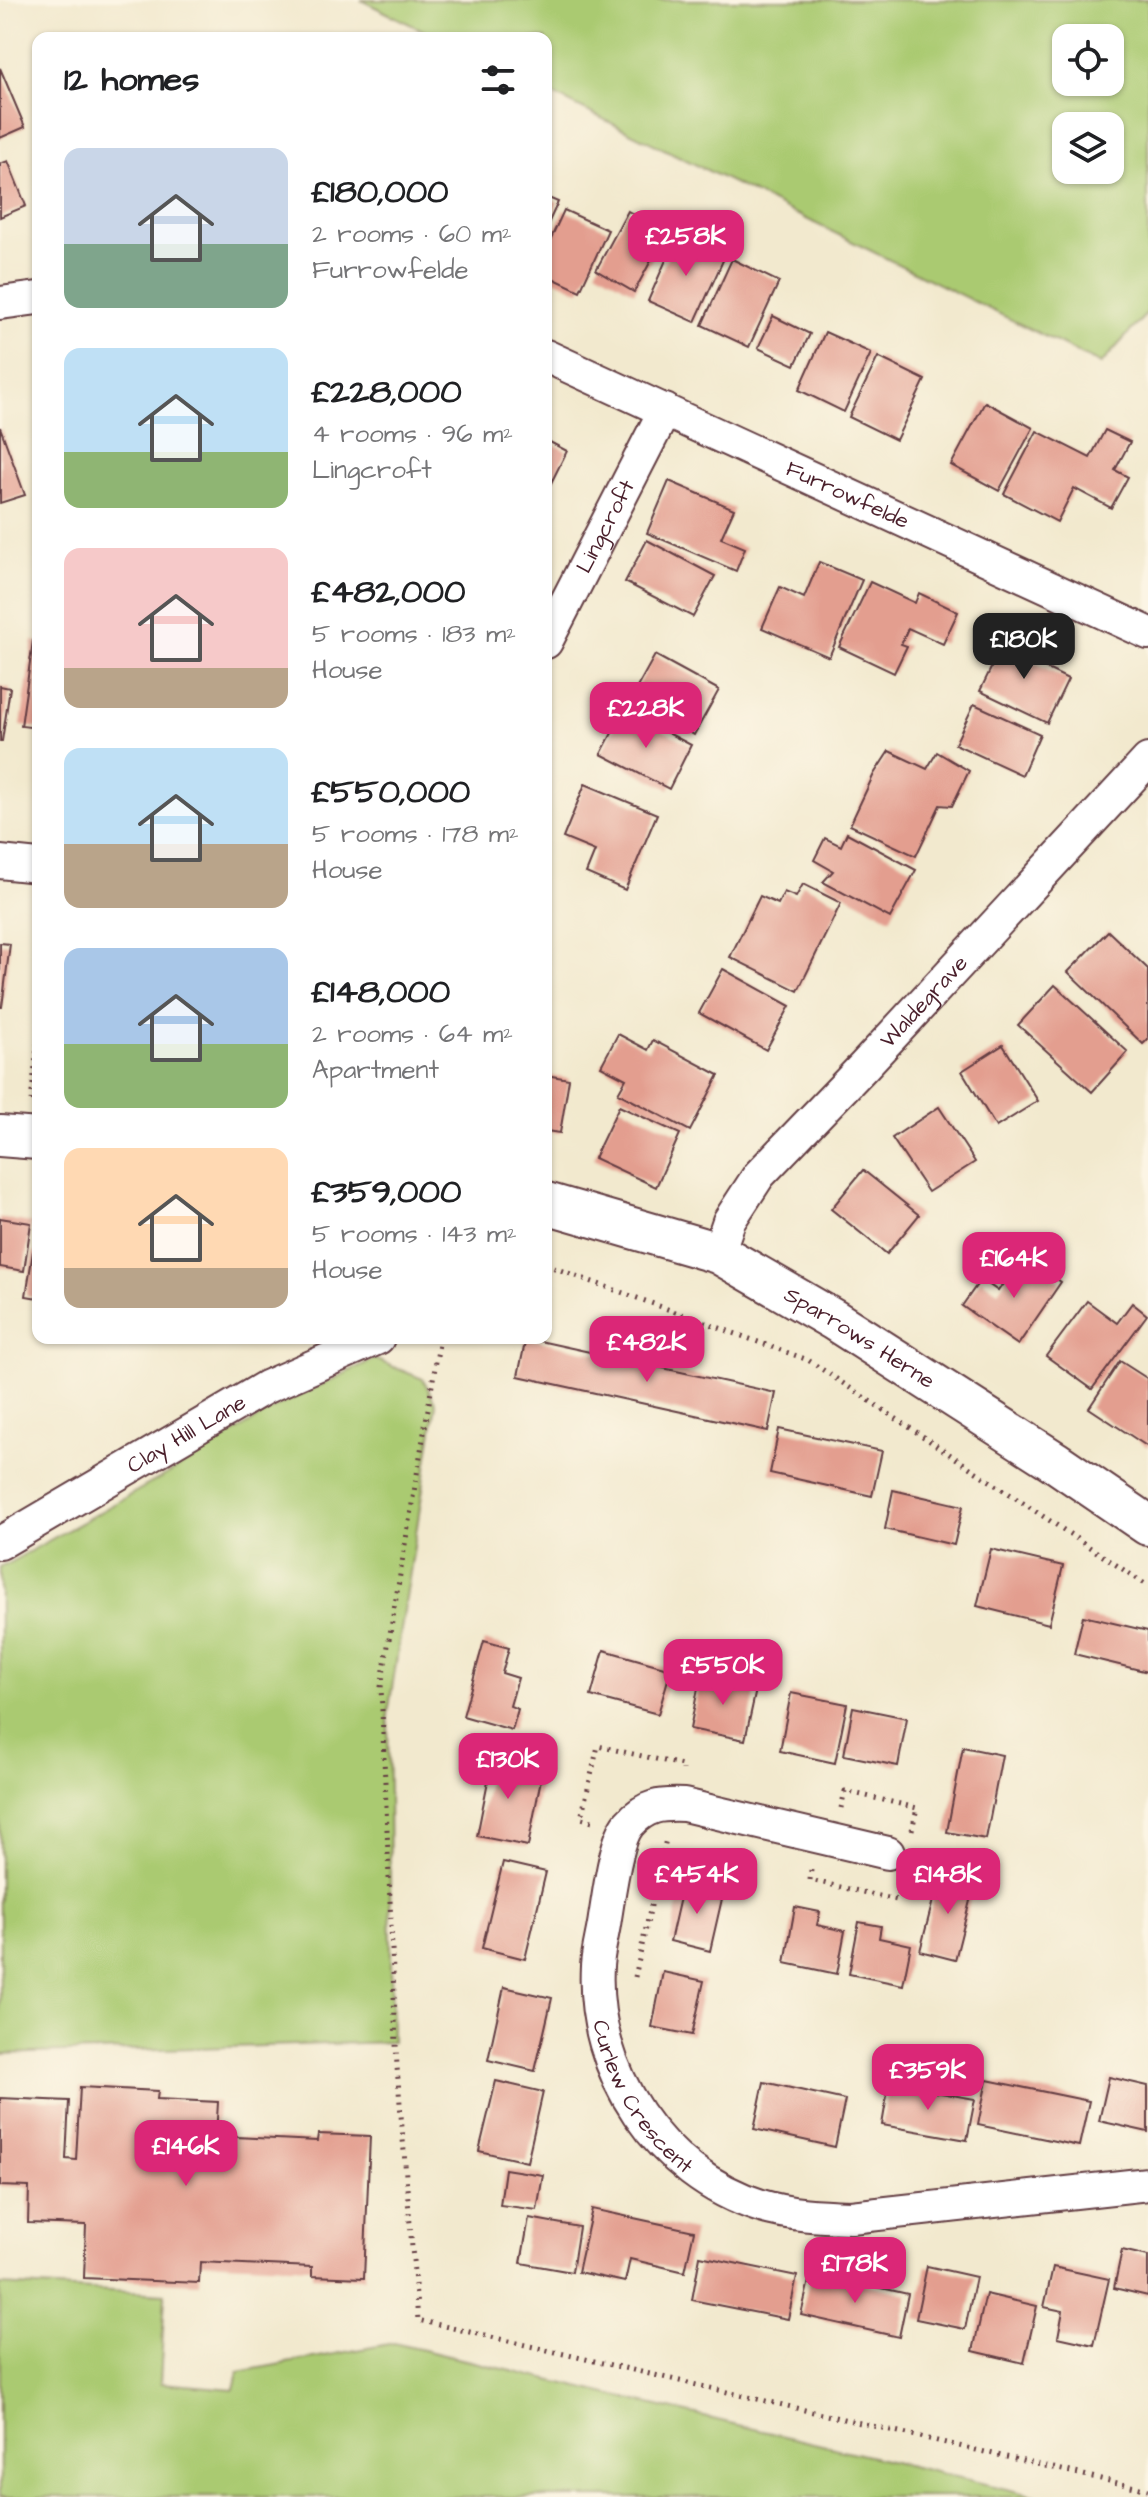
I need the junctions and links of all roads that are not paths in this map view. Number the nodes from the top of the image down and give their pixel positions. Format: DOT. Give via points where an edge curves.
graph roads {
  1 [pos="32,299"];
  2 [pos="0,303"];
  3 [pos="552,359"];
  4 [pos="665,410"];
  5 [pos="552,630"];
  6 [pos="1148,633"];
  7 [pos="1148,760"];
  8 [pos="0,862"];
  9 [pos="32,865"];
  10 [pos="552,1205"];
  11 [pos="718,1253"];
  12 [pos="364,1344"];
  13 [pos="1148,1525"];
  14 [pos="0,1543"];
  15 [pos="901,1854"];
  16 [pos="1148,2184"];
  1 -- 2 [label="street"];
  3 -- 4 [label="street, Furrowfelde"];
  4 -- 5 [label="street, Lingcroft"];
  4 -- 6 [label="street, Furrowfelde"];
  7 -- 11 [label="street, Waldegrave" via="759,1175 729,1221"];
  8 -- 9 [label="street"];
  10 -- 11 [label="street, Sparrows Herne"];
  11 -- 13 [label="street, Sparrows Herne" via="847,1329"];
  12 -- 14 [label="street, Clay Hill Lane" via="266,1387"];
  15 -- 16 [label="street, Curlew Crescent" via="684,1805 659,1804 627,1827 609,1897 597,1988 612,2063 641,2120 707,2181 761,2206 809,2215 851,2217"];
}
